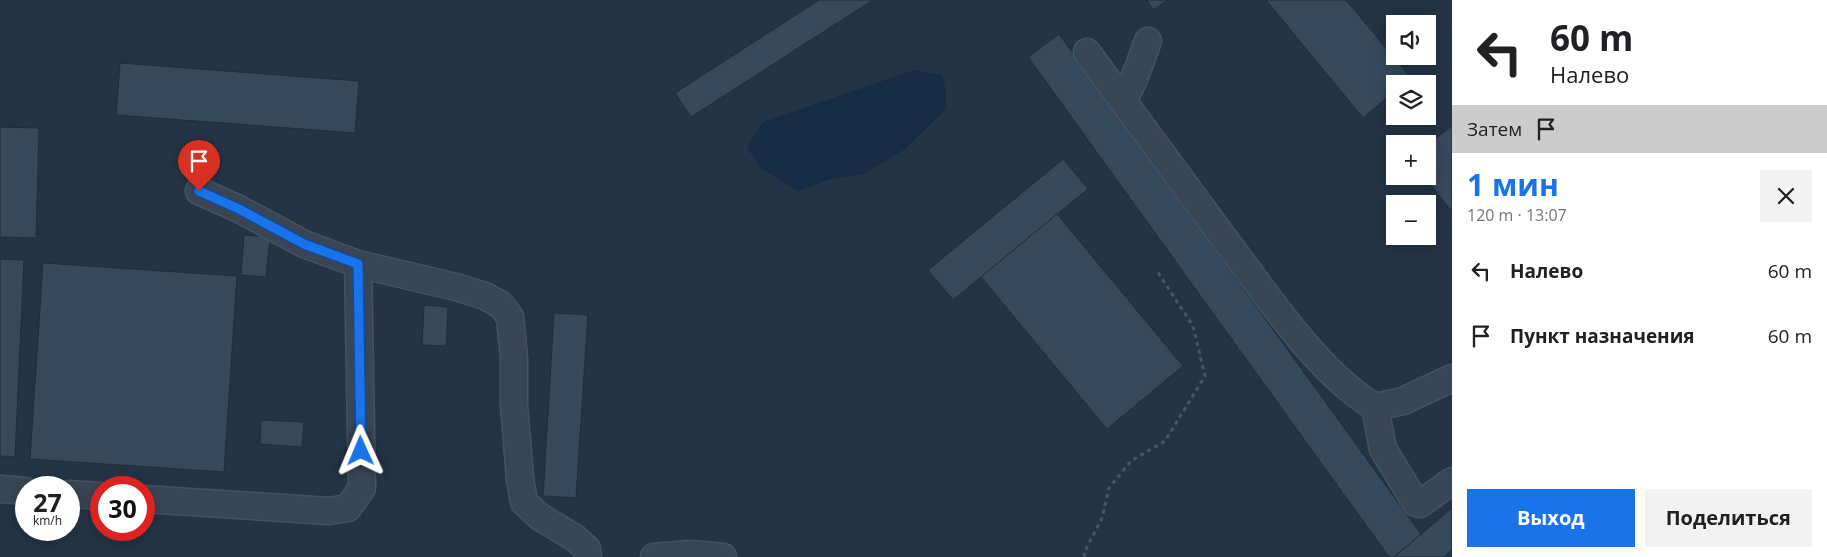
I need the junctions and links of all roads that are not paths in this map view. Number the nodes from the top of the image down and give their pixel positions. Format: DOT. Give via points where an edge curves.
graph roads {
  1 [pos="1148,41"];
  2 [pos="1087,52"];
  3 [pos="1124,102"];
  4 [pos="199,191"];
  5 [pos="358,264"];
  6 [pos="1452,378"];
  7 [pos="1375,407"];
  8 [pos="1452,481"];
  9 [pos="0,489"];
  10 [pos="15,490"];
  11 [pos="155,500"];
  12 [pos="588,557"];
  13 [pos="654,557"];
  14 [pos="722,557"];
  1 -- 3 [label="street"];
  2 -- 3 [label="street"];
  3 -- 7 [label="street" via="1256,280 1329,372"];
  4 -- 5 [label="street" via="304,244"];
  5 -- 11 [label="street" via="362,488 348,508 329,511"];
  5 -- 12 [label="street" via="485,296 501,305 510,317 514,404 524,502 540,517 575,538 587,549"];
  6 -- 7 [label="street" via="1403,401"];
  7 -- 8 [label="street" via="1383,450 1416,503 1427,500"];
  9 -- 10 [label="street"];
  13 -- 14 [label="street" via="690,554"];
}
